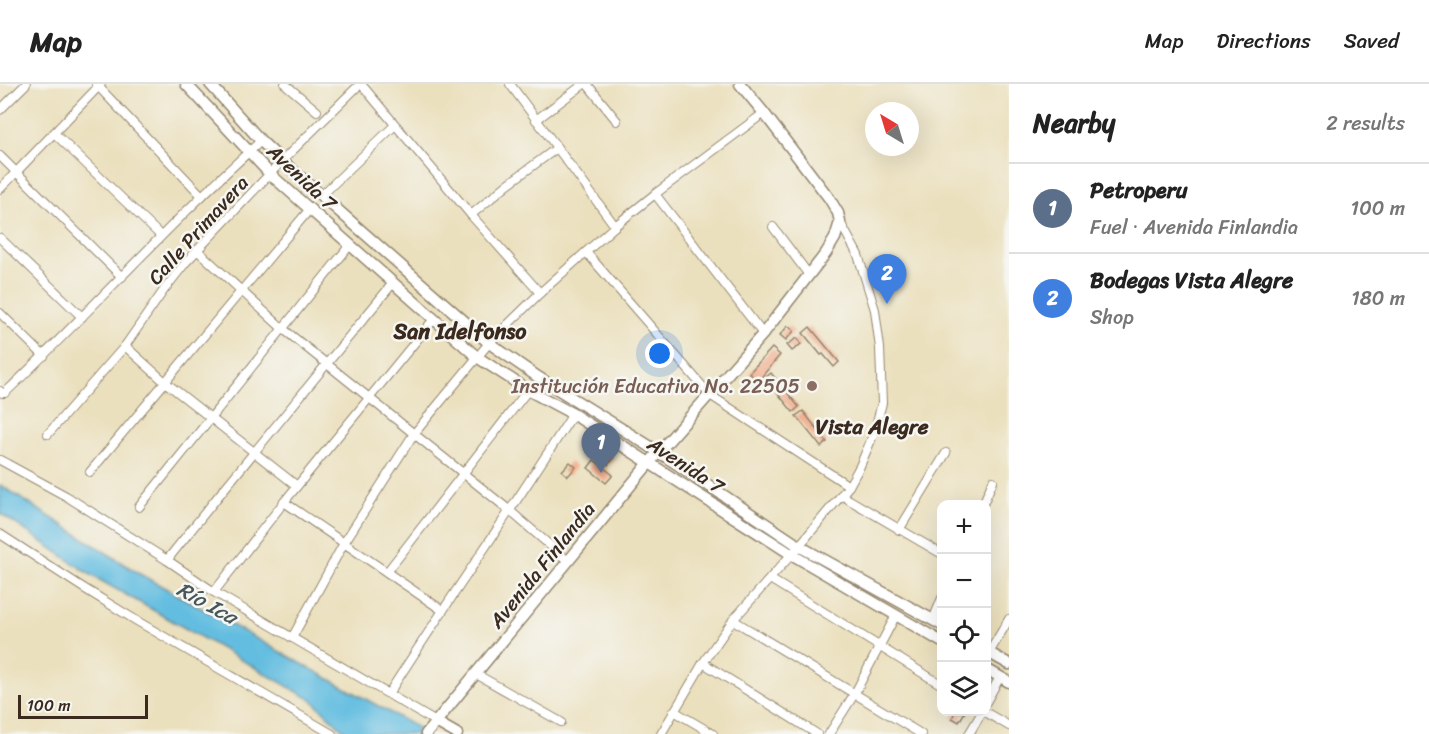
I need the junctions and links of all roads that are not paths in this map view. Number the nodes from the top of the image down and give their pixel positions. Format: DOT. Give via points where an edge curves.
graph roads {
  1 [pos="26,84"];
  2 [pos="186,84"];
  3 [pos="210,84"];
  4 [pos="285,84"];
  5 [pos="360,84"];
  6 [pos="510,84"];
  7 [pos="586,84"];
  8 [pos="740,84"];
  9 [pos="98,85"];
  10 [pos="0,110"];
  11 [pos="316,111"];
  12 [pos="764,113"];
  13 [pos="536,120"];
  14 [pos="617,121"];
  15 [pos="395,124"];
  16 [pos="54,133"];
  17 [pos="261,141"];
  18 [pos="557,148"];
  19 [pos="249,152"];
  20 [pos="0,156"];
  21 [pos="282,160"];
  22 [pos="16,172"];
  23 [pos="270,174"];
  24 [pos="0,189"];
  25 [pos="655,194"];
  26 [pos="322,195"];
  27 [pos="202,196"];
  28 [pos="309,210"];
  29 [pos="471,215"];
  30 [pos="840,222"];
  31 [pos="615,226"];
  32 [pos="773,227"];
  33 [pos="161,236"];
  34 [pos="0,238"];
  35 [pos="350,245"];
  36 [pos="197,250"];
  37 [pos="586,252"];
  38 [pos="809,275"];
  39 [pos="122,277"];
  40 [pos="393,283"];
  41 [pos="241,292"];
  42 [pos="540,293"];
  43 [pos="0,313"];
  44 [pos="82,317"];
  45 [pos="434,319"];
  46 [pos="282,328"];
  47 [pos="763,334"];
  48 [pos="489,343"];
  49 [pos="125,346"];
  50 [pos="44,356"];
  51 [pos="477,357"];
  52 [pos="327,364"];
  53 [pos="165,382"];
  54 [pos="528,390"];
  55 [pos="0,391"];
  56 [pos="710,395"];
  57 [pos="368,398"];
  58 [pos="573,414"];
  59 [pos="210,418"];
  60 [pos="48,434"];
  61 [pos="413,435"];
  62 [pos="659,452"];
  63 [pos="254,453"];
  64 [pos="946,453"];
  65 [pos="0,460"];
  66 [pos="649,463"];
  67 [pos="90,472"];
  68 [pos="463,474"];
  69 [pos="993,482"];
  70 [pos="297,486"];
  71 [pos="849,486"];
  72 [pos="842,495"];
  73 [pos="985,500"];
  74 [pos="284,502"];
  75 [pos="139,507"];
  76 [pos="509,511"];
  77 [pos="899,530"];
  78 [pos="0,534"];
  79 [pos="344,543"];
  80 [pos="795,550"];
  81 [pos="937,551"];
  82 [pos="167,560"];
  83 [pos="568,561"];
  84 [pos="387,572"];
  85 [pos="770,579"];
  86 [pos="214,592"];
  87 [pos="442,610"];
  88 [pos="896,615"];
  89 [pos="1009,619"];
  90 [pos="733,620"];
  91 [pos="937,622"];
  92 [pos="292,638"];
  93 [pos="937,639"];
  94 [pos="879,646"];
  95 [pos="991,647"];
  96 [pos="991,654"];
  97 [pos="703,663"];
  98 [pos="1009,664"];
  99 [pos="991,671"];
  100 [pos="476,674"];
  101 [pos="1005,680"];
  102 [pos="937,682"];
  103 [pos="389,693"];
  104 [pos="855,693"];
  105 [pos="991,697"];
  106 [pos="674,711"];
  107 [pos="980,716"];
  108 [pos="991,716"];
  109 [pos="561,722"];
  110 [pos="1009,726"];
  111 [pos="431,728"];
  112 [pos="332,734"];
  113 [pos="456,734"];
  114 [pos="661,734"];
  115 [pos="713,734"];
  116 [pos="817,734"];
  117 [pos="829,734"];
  118 [pos="921,734"];
  119 [pos="969,734"];
  1 -- 10 [label="street"];
  2 -- 19 [label="street, Avenida 7"];
  3 -- 17 [label="street, Avenida 7"];
  4 -- 11 [label="street"];
  5 -- 15 [label="street"];
  5 -- 21 [label="street, Calle Primavera"];
  6 -- 13 [label="street"];
  7 -- 13 [label="street"];
  7 -- 14 [label="street"];
  8 -- 12 [label="street"];
  9 -- 16 [label="street"];
  9 -- 27 [label="street"];
  12 -- 25 [label="street"];
  12 -- 30 [label="street" via="829,198"];
  13 -- 18 [label="street"];
  15 -- 26 [label="street"];
  15 -- 29 [label="street"];
  16 -- 22 [label="street"];
  16 -- 33 [label="street"];
  17 -- 19 [label="street"];
  17 -- 21 [label="street, Avenida 7"];
  18 -- 29 [label="street"];
  18 -- 31 [label="street"];
  19 -- 23 [label="street, Avenida 7"];
  19 -- 27 [label="street"];
  20 -- 22 [label="street"];
  21 -- 23 [label="street, Calle Primavera"];
  21 -- 26 [label="street, Avenida 7"];
  22 -- 24 [label="street"];
  22 -- 39 [label="street"];
  23 -- 28 [label="street, Avenida 7"];
  23 -- 36 [label="street, Calle Primavera"];
  25 -- 31 [label="street"];
  25 -- 47 [label="street"];
  26 -- 48 [label="street, Avenida 7"];
  27 -- 33 [label="street"];
  28 -- 35 [label="street, Avenida 7"];
  28 -- 41 [label="street"];
  29 -- 42 [label="street"];
  30 -- 38 [label="street, Avenida Finlandia" via="835,238"];
  30 -- 71 [label="street" via="858,255 875,310 882,388 874,434"];
  31 -- 37 [label="street"];
  32 -- 38 [label="street"];
  33 -- 39 [label="street"];
  34 -- 44 [label="street"];
  35 -- 40 [label="street, Avenida 7"];
  35 -- 46 [label="street"];
  36 -- 41 [label="street"];
  36 -- 49 [label="street, Calle Primavera"];
  37 -- 42 [label="street"];
  37 -- 56 [label="street"];
  38 -- 47 [label="street, Avenida Finlandia"];
  39 -- 44 [label="street"];
  40 -- 45 [label="street, Avenida 7"];
  40 -- 52 [label="street"];
  41 -- 46 [label="street"];
  41 -- 53 [label="street"];
  42 -- 48 [label="street"];
  43 -- 50 [label="street"];
  44 -- 50 [label="street"];
  45 -- 51 [label="street, Avenida 7"];
  45 -- 57 [label="street"];
  46 -- 52 [label="street"];
  46 -- 59 [label="street"];
  47 -- 56 [label="street, Avenida Finlandia"];
  48 -- 51 [label="street"];
  48 -- 62 [label="street, Avenida 7"];
  49 -- 53 [label="street"];
  49 -- 60 [label="street, Calle Primavera"];
  50 -- 55 [label="street" via="5,393"];
  51 -- 54 [label="street, Avenida 7"];
  51 -- 61 [label="street"];
  52 -- 57 [label="street"];
  52 -- 63 [label="street"];
  53 -- 59 [label="street"];
  53 -- 67 [label="street"];
  54 -- 58 [label="street, Avenida 7"];
  54 -- 68 [label="street"];
  56 -- 62 [label="street, Avenida Finlandia"];
  56 -- 71 [label="street"];
  57 -- 61 [label="street"];
  57 -- 70 [label="street"];
  58 -- 66 [label="street, Avenida 7"];
  58 -- 76 [label="street"];
  59 -- 63 [label="street"];
  59 -- 75 [label="street"];
  61 -- 68 [label="street"];
  61 -- 79 [label="street"];
  62 -- 66 [label="street, Avenida Finlandia"];
  62 -- 80 [label="street, Avenida 7"];
  63 -- 70 [label="street"];
  63 -- 82 [label="street"];
  64 -- 77 [label="street"];
  65 -- 82 [label="street" via="66,496"];
  66 -- 80 [label="street, Avenida 7"];
  66 -- 83 [label="street, Avenida Finlandia"];
  68 -- 76 [label="street"];
  68 -- 84 [label="street"];
  69 -- 73 [label="street"];
  70 -- 74 [label="street"];
  71 -- 72 [label="street"];
  72 -- 77 [label="street"];
  72 -- 80 [label="street"];
  74 -- 79 [label="street"];
  74 -- 86 [label="street"];
  76 -- 83 [label="street"];
  76 -- 87 [label="street"];
  77 -- 81 [label="street"];
  78 -- 112 [label="street" via="109,604"];
  79 -- 84 [label="street"];
  79 -- 92 [label="street"];
  80 -- 85 [label="street"];
  80 -- 88 [label="street, Avenida 7"];
  80 -- 91 [label="street, Avenida 7"];
  82 -- 86 [label="street"];
  83 -- 100 [label="street, Avenida Finlandia"];
  84 -- 87 [label="street"];
  85 -- 90 [label="street"];
  85 -- 94 [label="street"];
  86 -- 92 [label="street"];
  87 -- 103 [label="street"];
  88 -- 93 [label="street, Avenida 7"];
  88 -- 94 [label="street"];
  89 -- 95 [label="street"];
  90 -- 97 [label="street"];
  90 -- 104 [label="street"];
  92 -- 103 [label="street"];
  94 -- 102 [label="street"];
  94 -- 104 [label="street"];
  96 -- 98 [label="street"];
  97 -- 106 [label="street"];
  97 -- 116 [label="street"];
  99 -- 101 [label="street"];
  100 -- 109 [label="street"];
  100 -- 111 [label="street, Avenida Finlandia"];
  101 -- 105 [label="street"];
  103 -- 111 [label="street"];
  104 -- 117 [label="street"];
  104 -- 118 [label="street"];
  106 -- 114 [label="street"];
  106 -- 115 [label="street"];
  107 -- 119 [label="street"];
  108 -- 110 [label="street"];
  111 -- 113 [label="street"];
}
